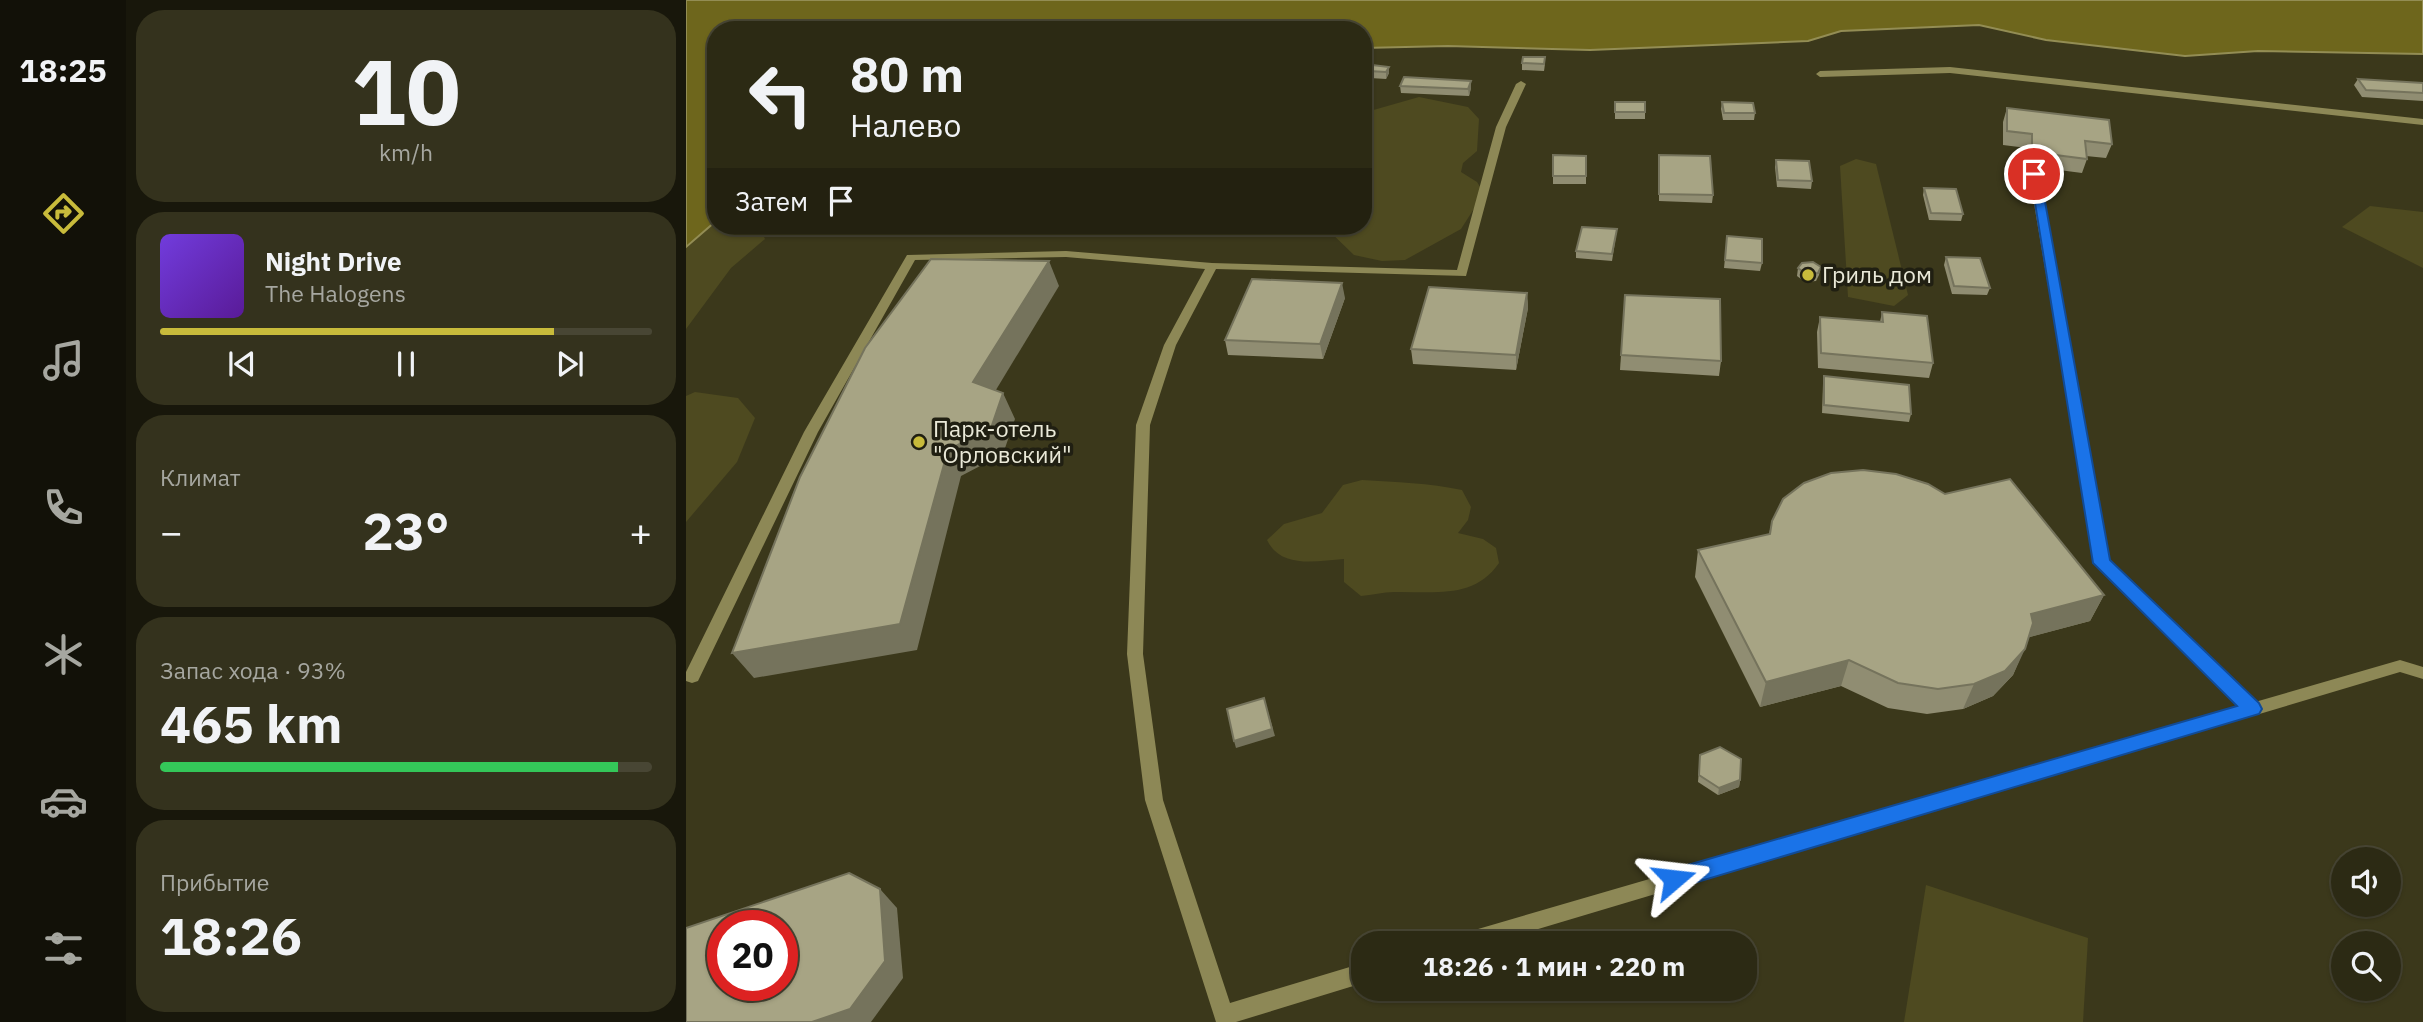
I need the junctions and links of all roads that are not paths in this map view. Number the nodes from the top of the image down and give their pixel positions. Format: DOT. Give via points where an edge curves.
graph roads {
  1 [pos="1820,74"];
  2 [pos="1521,84"];
  3 [pos="2423,122"];
  4 [pos="2034,174"];
  5 [pos="1212,266"];
  6 [pos="2423,673"];
  7 [pos="692,676"];
  8 [pos="2252,709"];
  9 [pos="1502,931"];
  10 [pos="1351,977"];
  11 [pos="1224,1018"];
  1 -- 3 [label="lane" via="1950,70"];
  2 -- 5 [label="lane" via="1501,127 1462,274"];
  4 -- 8 [label="lane" via="2102,563"];
  5 -- 7 [label="lane" via="1066,254 911,257 811,432"];
  5 -- 11 [label="lane" via="1170,345 1143,425 1135,653 1154,800"];
  6 -- 8 [label="lane" via="2400,666"];
  8 -- 9 [label="lane"];
  10 -- 11 [label="lane"];
}
